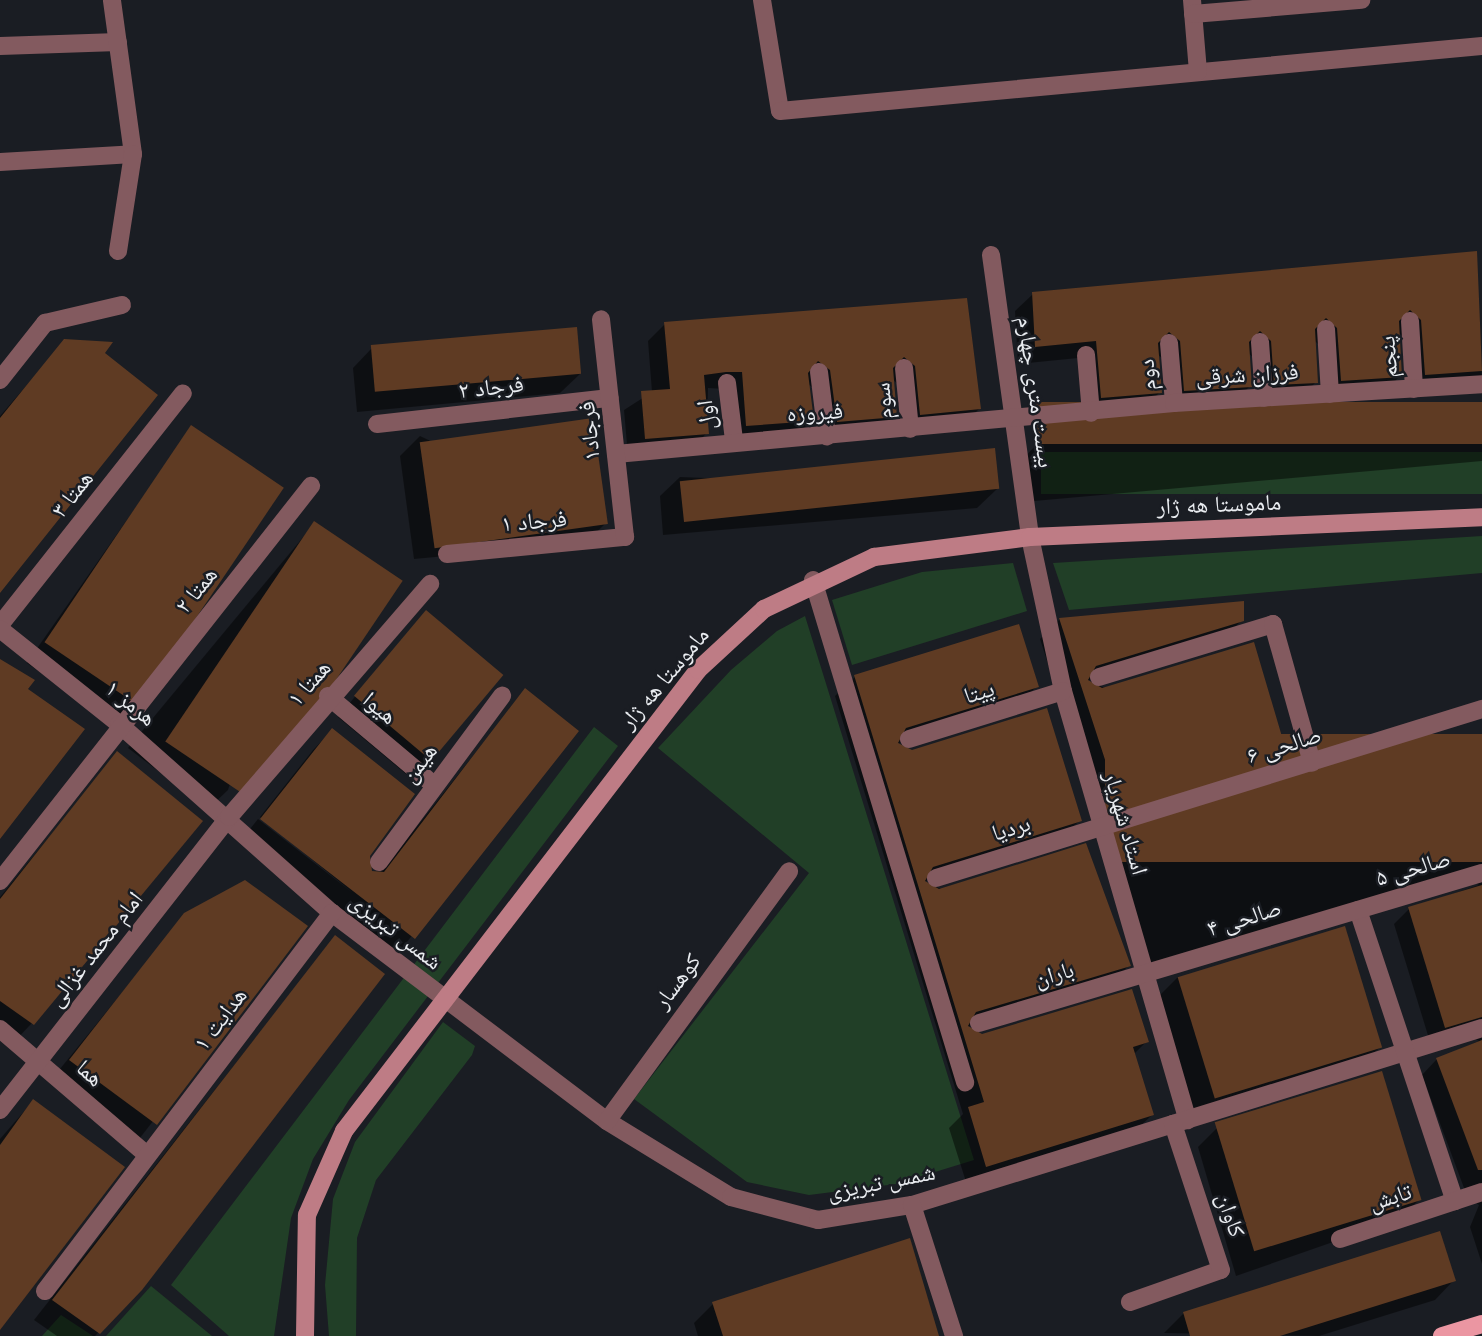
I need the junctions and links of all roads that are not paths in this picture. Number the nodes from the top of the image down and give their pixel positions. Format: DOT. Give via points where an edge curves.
graph roads {
  1 [pos="112,0"];
  2 [pos="762,0"];
  3 [pos="1361,0"];
  4 [pos="1192,7"];
  5 [pos="118,42"];
  6 [pos="0,46"];
  7 [pos="1482,46"];
  8 [pos="1198,72"];
  9 [pos="133,154"];
  10 [pos="0,162"];
  11 [pos="118,251"];
  12 [pos="991,254"];
  13 [pos="122,305"];
  14 [pos="601,319"];
  15 [pos="1410,321"];
  16 [pos="1326,329"];
  17 [pos="1260,342"];
  18 [pos="1169,343"];
  19 [pos="1086,355"];
  20 [pos="904,368"];
  21 [pos="818,372"];
  22 [pos="0,380"];
  23 [pos="727,383"];
  24 [pos="1482,384"];
  25 [pos="1414,389"];
  26 [pos="183,393"];
  27 [pos="1330,394"];
  28 [pos="610,398"];
  29 [pos="1264,398"];
  30 [pos="1174,403"];
  31 [pos="1091,413"];
  32 [pos="1016,419"];
  33 [pos="377,424"];
  34 [pos="910,429"];
  35 [pos="827,437"];
  36 [pos="734,440"];
  37 [pos="616,454"];
  38 [pos="311,486"];
  39 [pos="1482,517"];
  40 [pos="625,537"];
  41 [pos="1030,537"];
  42 [pos="447,554"];
  43 [pos="813,580"];
  44 [pos="430,584"];
  45 [pos="0,627"];
  46 [pos="1099,677"];
  47 [pos="1063,691"];
  48 [pos="328,696"];
  49 [pos="502,696"];
  50 [pos="1482,709"];
  51 [pos="120,724"];
  52 [pos="909,739"];
  53 [pos="1312,763"];
  54 [pos="433,784"];
  55 [pos="229,817"];
  56 [pos="1100,826"];
  57 [pos="379,862"];
  58 [pos="789,871"];
  59 [pos="1482,873"];
  60 [pos="936,878"];
  61 [pos="0,881"];
  62 [pos="1358,910"];
  63 [pos="332,913"];
  64 [pos="1144,974"];
  65 [pos="444,1000"];
  66 [pos="978,1023"];
  67 [pos="1482,1028"];
  68 [pos="0,1029"];
  69 [pos="1404,1052"];
  70 [pos="39,1060"];
  71 [pos="965,1082"];
  72 [pos="0,1110"];
  73 [pos="607,1121"];
  74 [pos="1181,1122"];
  75 [pos="147,1155"];
  76 [pos="1482,1192"];
  77 [pos="1455,1201"];
  78 [pos="912,1205"];
  79 [pos="1340,1239"];
  80 [pos="45,1291"];
  81 [pos="1130,1302"];
  82 [pos="1482,1324"];
  83 [pos="305,1336"];
  84 [pos="954,1336"];
  85 [pos="1442,1336"];
  1 -- 5 [label="street"];
  2 -- 8 [label="street" via="780,111"];
  3 -- 4 [label="street"];
  4 -- 8 [label="street"];
  5 -- 6 [label="street"];
  5 -- 9 [label="street"];
  7 -- 8 [label="street"];
  9 -- 10 [label="street"];
  9 -- 11 [label="street"];
  12 -- 32 [label="street, بیست متری چهارم"];
  13 -- 22 [label="street" via="45,323"];
  14 -- 28 [label="street, فرجاد۱"];
  15 -- 25 [label="street, پنجم"];
  16 -- 27 [label="street"];
  17 -- 29 [label="street"];
  18 -- 30 [label="street, دوم"];
  19 -- 31 [label="street"];
  20 -- 34 [label="street, سوم"];
  21 -- 35 [label="street"];
  23 -- 36 [label="street, اول"];
  24 -- 25 [label="street, فرزان شرقی"];
  25 -- 27 [label="street, فرزان شرقی"];
  26 -- 45 [label="street, همتا ۳"];
  27 -- 29 [label="street, فرزان شرقی"];
  28 -- 33 [label="street, فرجاد ۲"];
  28 -- 37 [label="street, فرجاد۱"];
  29 -- 30 [label="street, فرزان شرقی"];
  30 -- 31 [label="street, فرزان شرقی"];
  31 -- 32 [label="street, فرزان شرقی"];
  32 -- 34 [label="street, فیروزه"];
  32 -- 41 [label="street, بیست متری چهارم"];
  34 -- 35 [label="street, فیروزه"];
  35 -- 36 [label="street, فیروزه"];
  36 -- 37 [label="street, فیروزه"];
  37 -- 40 [label="street, فرجاد۱"];
  38 -- 51 [label="street, همتا ۲"];
  39 -- 41 [label="main road, ماموستا هه ژار"];
  40 -- 42 [label="street, فرجاد ۱"];
  41 -- 43 [label="main road, ماموستا هه ژار" via="874,557"];
  41 -- 47 [label="street, استاد شهریار"];
  43 -- 65 [label="main road, ماموستا هه ژار" via="764,609 698,670"];
  43 -- 71 [label="street"];
  44 -- 48 [label="street, همتا ۱"];
  45 -- 51 [label="street, هرمز ۱"];
  46 -- 53 [label="street" via="1273,624"];
  47 -- 52 [label="street, پیتا"];
  47 -- 56 [label="street, استاد شهریار"];
  48 -- 54 [label="street, هیوا"];
  48 -- 55 [label="street, همتا ۱"];
  49 -- 54 [label="street, هیمن"];
  50 -- 53 [label="street, صالحی ۶"];
  51 -- 55 [label="street, هرمز ۱"];
  51 -- 61 [label="street, همتا ۲"];
  53 -- 56 [label="street, صالحی ۶"];
  54 -- 57 [label="street, هیمن"];
  55 -- 63 [label="street, شمس تبریزی"];
  55 -- 70 [label="street, امام محمد غزالی"];
  56 -- 60 [label="street, بردیا"];
  56 -- 64 [label="street, استاد شهریار"];
  58 -- 73 [label="street, کوهسار"];
  59 -- 62 [label="street, صالحی ۵"];
  62 -- 64 [label="street, صالحی ۴"];
  62 -- 69 [label="street"];
  63 -- 65 [label="street, شمس تبریزی"];
  63 -- 75 [label="street, هدایت ۱"];
  64 -- 66 [label="street, باران"];
  64 -- 74 [label="street, استاد شهریار"];
  65 -- 73 [label="street, شمس تبریزی"];
  65 -- 83 [label="main road, ماموستا هه ژار" via="344,1130 307,1215"];
  67 -- 69 [label="street, شمس تبریزی"];
  68 -- 70 [label="street, هما"];
  69 -- 74 [label="street, شمس تبریزی"];
  69 -- 77 [label="street"];
  70 -- 72 [label="street, امام محمد غزالی"];
  70 -- 75 [label="street, هما"];
  73 -- 78 [label="street, شمس تبریزی" via="731,1197 817,1220"];
  74 -- 78 [label="street, شمس تبریزی"];
  74 -- 81 [label="street, کاوان" via="1222,1270"];
  75 -- 80 [label="street, هدایت ۱"];
  76 -- 77 [label="street, تابش"];
  77 -- 79 [label="street, تابش"];
  78 -- 84 [label="street"];
  82 -- 85 [label="main road"];
}
